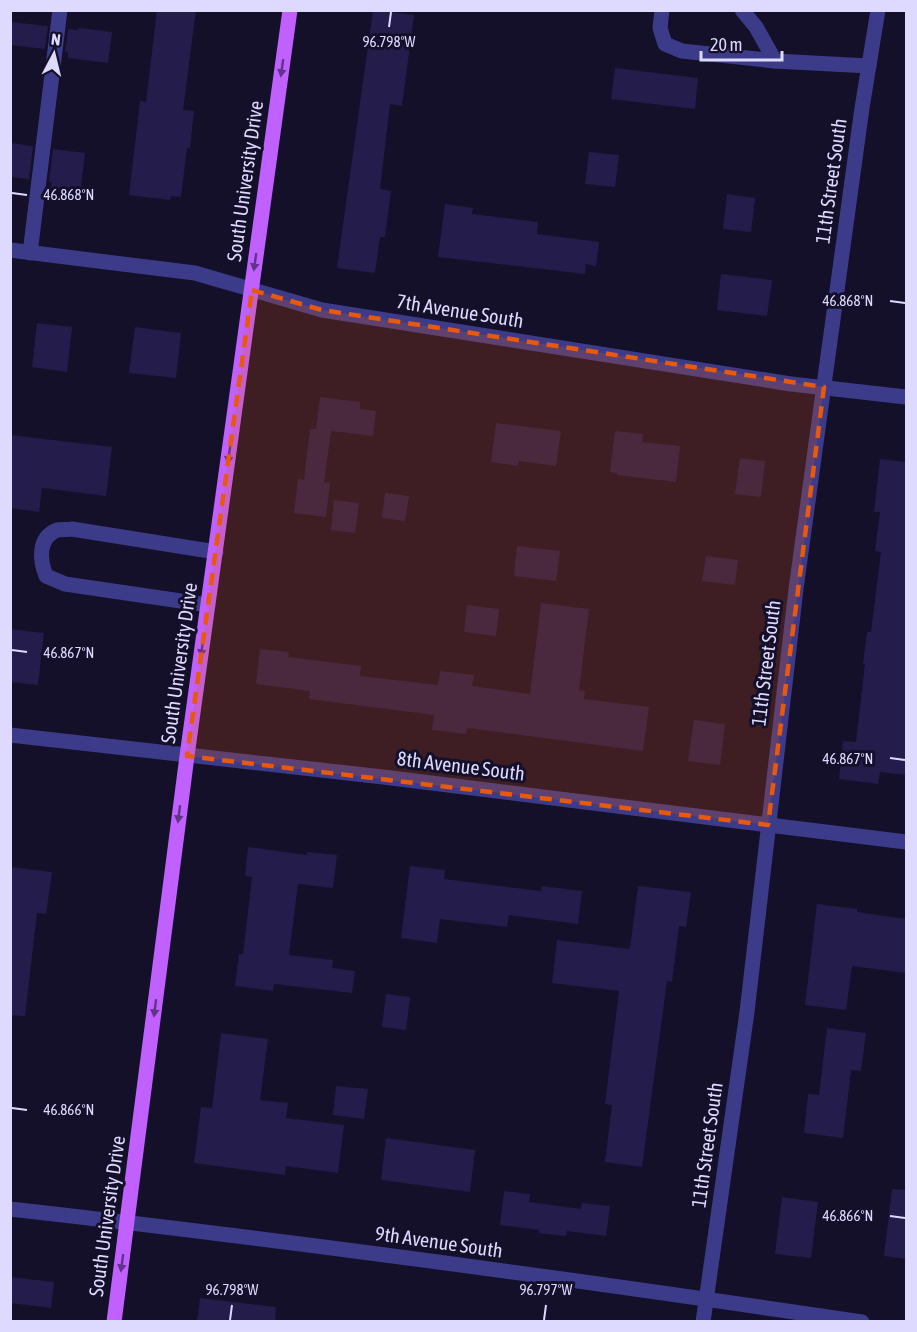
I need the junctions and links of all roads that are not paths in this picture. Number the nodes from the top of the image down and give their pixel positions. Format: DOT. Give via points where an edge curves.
graph roads {
  1 [pos="60,10"];
  2 [pos="290,10"];
  3 [pos="662,10"];
  4 [pos="742,10"];
  5 [pos="878,10"];
  6 [pos="775,61"];
  7 [pos="869,66"];
  8 [pos="10,250"];
  9 [pos="30,253"];
  10 [pos="252,290"];
  11 [pos="824,387"];
  12 [pos="906,397"];
  13 [pos="216,552"];
  14 [pos="208,605"];
  15 [pos="10,735"];
  16 [pos="187,756"];
  17 [pos="768,825"];
  18 [pos="906,842"];
  19 [pos="10,1209"];
  20 [pos="128,1222"];
  21 [pos="706,1298"];
  22 [pos="114,1322"];
  23 [pos="703,1322"];
  24 [pos="862,1322"];
  1 -- 9 [label="street"];
  2 -- 10 [label="main road, South University Drive, one-way"];
  3 -- 6 [label="street" via="660,28 665,44 682,51"];
  4 -- 6 [label="street"];
  5 -- 7 [label="street, 11th Street South"];
  6 -- 7 [label="street"];
  7 -- 11 [label="street, 11th Street South"];
  8 -- 9 [label="street, 7th Avenue South"];
  9 -- 10 [label="street, 7th Avenue South" via="195,273"];
  10 -- 11 [label="street, 7th Avenue South" via="322,310"];
  10 -- 13 [label="main road, South University Drive, one-way"];
  11 -- 12 [label="street, 7th Avenue South"];
  11 -- 17 [label="street, 11th Street South"];
  13 -- 14 [label="main road, South University Drive"];
  13 -- 14 [label="street" via="72,529 56,531 44,541 40,560 46,576 65,584"];
  14 -- 16 [label="main road, South University Drive, one-way"];
  15 -- 16 [label="street, 8th Avenue South"];
  16 -- 17 [label="street, 8th Avenue South"];
  16 -- 20 [label="main road, South University Drive, one-way"];
  17 -- 18 [label="street, 8th Avenue South"];
  17 -- 21 [label="street, 11th Street South" via="747,1012"];
  19 -- 20 [label="street, 9th Avenue South"];
  20 -- 21 [label="street, 9th Avenue South"];
  20 -- 22 [label="main road, South University Drive, one-way"];
  21 -- 23 [label="street, 11th Street South"];
  21 -- 24 [label="street, 9th Avenue South"];
}
